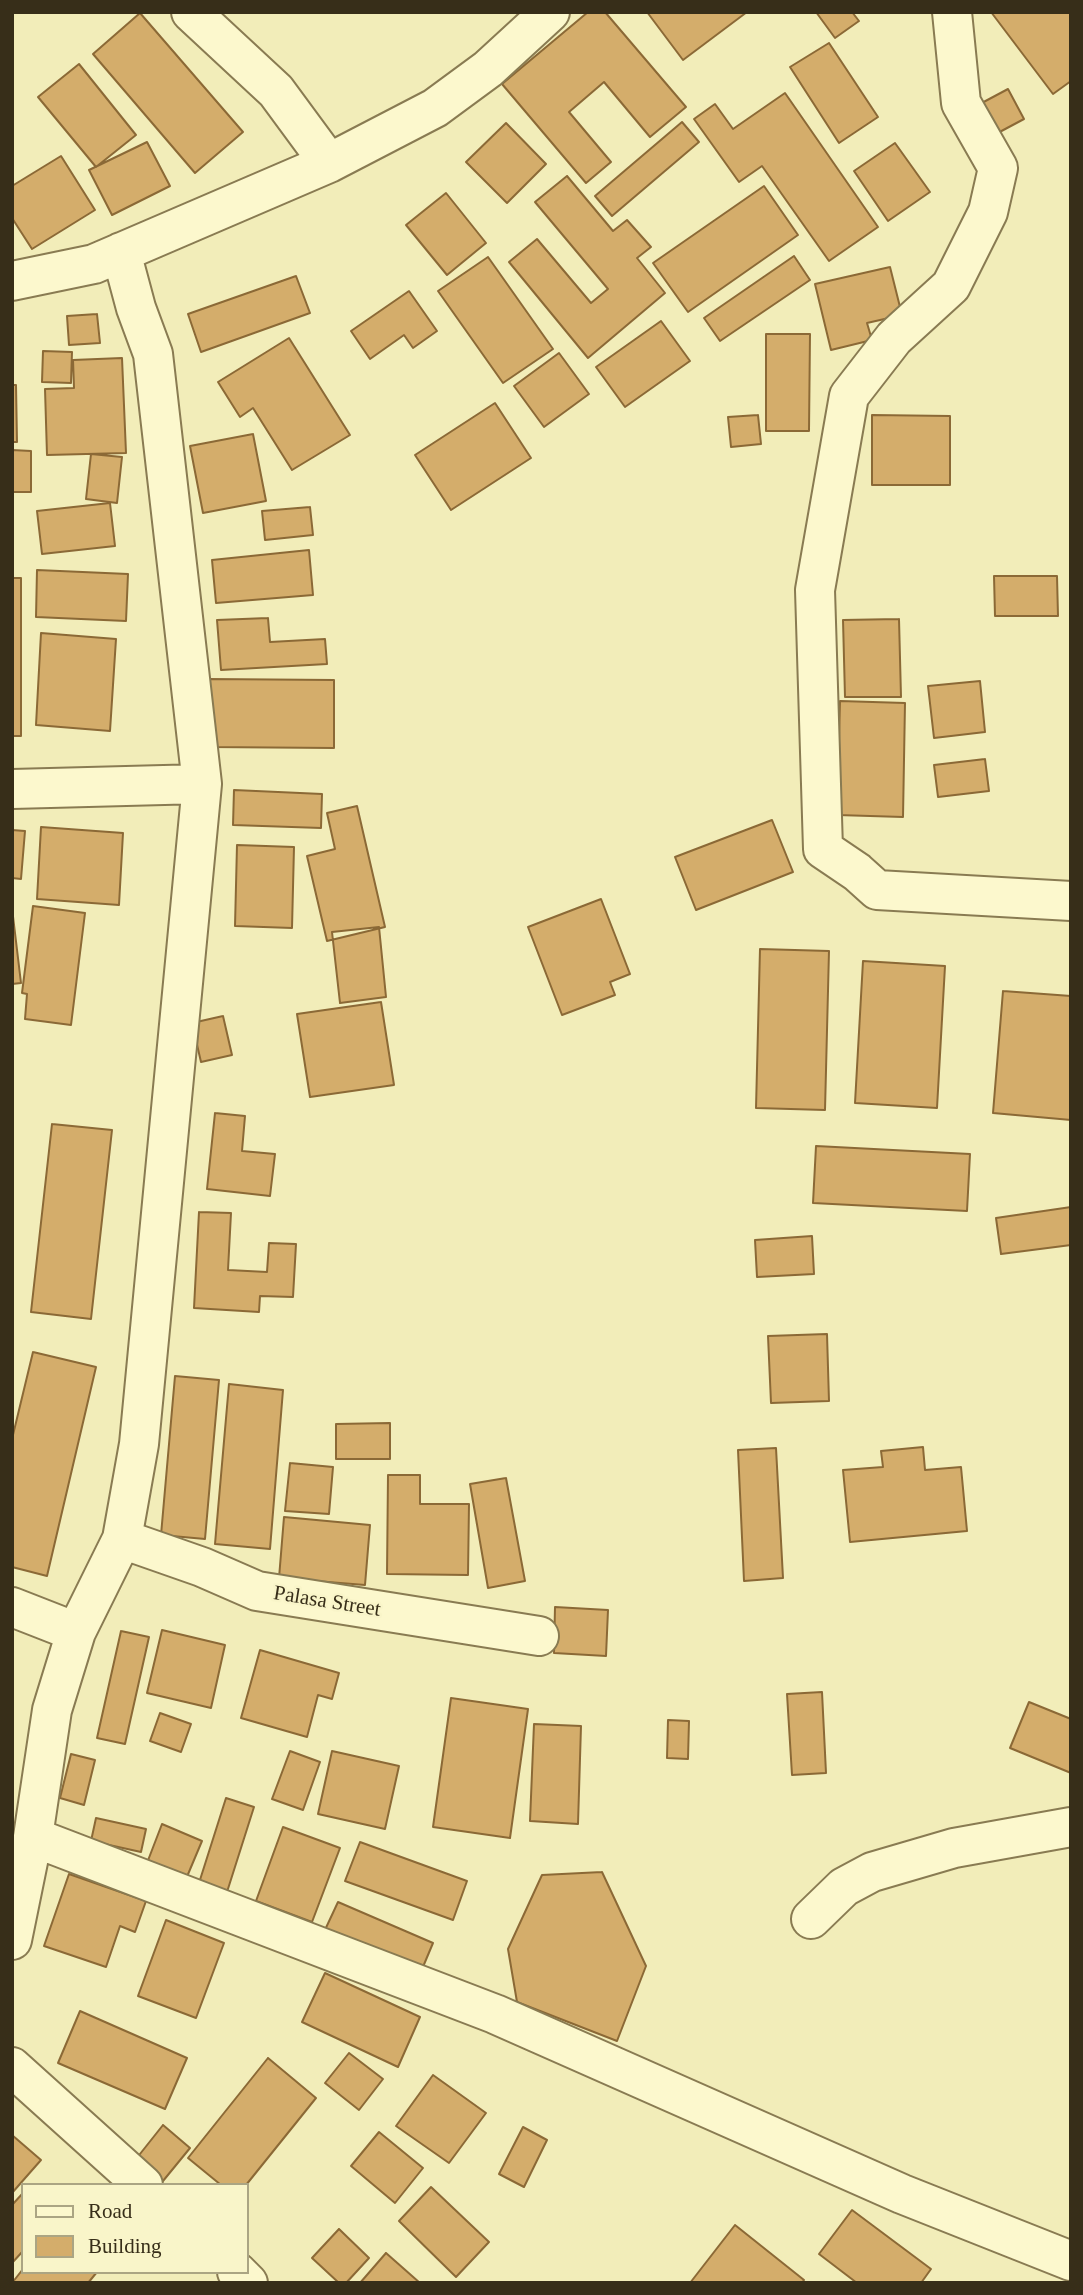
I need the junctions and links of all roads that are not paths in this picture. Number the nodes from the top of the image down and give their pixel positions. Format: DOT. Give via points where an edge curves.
graph roads {
  1 [pos="191,12"];
  2 [pos="550,12"];
  3 [pos="952,12"];
  4 [pos="328,163"];
  5 [pos="121,252"];
  6 [pos="12,281"];
  7 [pos="202,785"];
  8 [pos="12,789"];
  9 [pos="1071,901"];
  10 [pos="122,1539"];
  11 [pos="12,1607"];
  12 [pos="76,1632"];
  13 [pos="540,1636"];
  14 [pos="1071,1826"];
  15 [pos="33,1837"];
  16 [pos="811,1919"];
  17 [pos="12,1940"];
  18 [pos="12,2067"];
  19 [pos="141,2183"];
  20 [pos="1071,2261"];
  1 -- 4 [label="street" via="276,91"];
  2 -- 4 [label="street" via="488,69 435,108"];
  3 -- 9 [label="street" via="961,103 998,168 988,212 951,286 894,338 849,396 815,590 823,849 877,890"];
  4 -- 5 [label="street"];
  5 -- 6 [label="street" via="94,264"];
  5 -- 7 [label="street" via="153,354"];
  7 -- 8 [label="street"];
  7 -- 10 [label="street" via="139,1444"];
  10 -- 12 [label="street"];
  10 -- 13 [label="street, Palasa Street" via="257,1591"];
  11 -- 12 [label="street"];
  12 -- 15 [label="street" via="52,1710"];
  14 -- 16 [label="street" via="954,1848 872,1872 844,1887"];
  15 -- 17 [label="street"];
  15 -- 20 [label="street" via="495,2014 902,2194"];
  18 -- 19 [label="street"];
}
